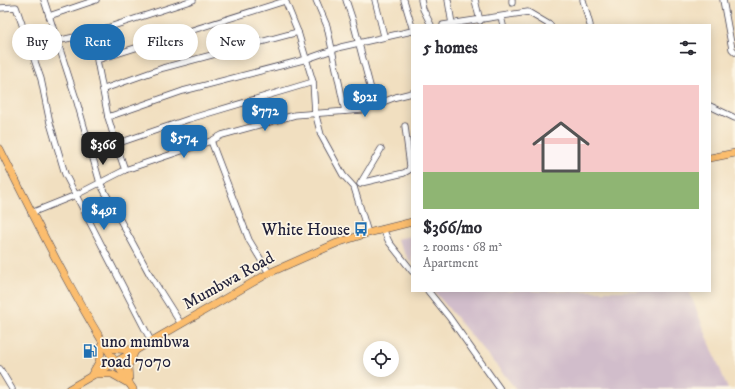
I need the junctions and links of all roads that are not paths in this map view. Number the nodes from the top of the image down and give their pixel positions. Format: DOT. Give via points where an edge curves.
graph roads {
  1 [pos="44,0"];
  2 [pos="96,0"];
  3 [pos="193,0"];
  4 [pos="316,0"];
  5 [pos="346,0"];
  6 [pos="375,0"];
  7 [pos="404,0"];
  8 [pos="421,0"];
  9 [pos="448,0"];
  10 [pos="475,0"];
  11 [pos="584,0"];
  12 [pos="723,0"];
  13 [pos="285,1"];
  14 [pos="0,8"];
  15 [pos="49,16"];
  16 [pos="501,17"];
  17 [pos="476,22"];
  18 [pos="52,24"];
  19 [pos="411,24"];
  20 [pos="430,24"];
  21 [pos="452,24"];
  22 [pos="503,24"];
  23 [pos="548,24"];
  24 [pos="590,24"];
  25 [pos="411,31"];
  26 [pos="298,32"];
  27 [pos="384,36"];
  28 [pos="62,40"];
  29 [pos="359,43"];
  30 [pos="333,50"];
  31 [pos="735,52"];
  32 [pos="62,57"];
  33 [pos="307,60"];
  34 [pos="313,82"];
  35 [pos="104,89"];
  36 [pos="411,93"];
  37 [pos="374,105"];
  38 [pos="711,106"];
  39 [pos="345,111"];
  40 [pos="315,112"];
  41 [pos="108,117"];
  42 [pos="735,118"];
  43 [pos="406,126"];
  44 [pos="211,141"];
  45 [pos="116,144"];
  46 [pos="0,149"];
  47 [pos="381,149"];
  48 [pos="735,153"];
  49 [pos="711,158"];
  50 [pos="125,170"];
  51 [pos="100,182"];
  52 [pos="360,183"];
  53 [pos="354,187"];
  54 [pos="76,195"];
  55 [pos="31,213"];
  56 [pos="411,222"];
  57 [pos="383,229"];
  58 [pos="368,233"];
  59 [pos="411,271"];
  60 [pos="269,273"];
  61 [pos="429,292"];
  62 [pos="182,324"];
  63 [pos="152,341"];
  64 [pos="103,342"];
  65 [pos="136,350"];
  66 [pos="115,362"];
  67 [pos="0,369"];
  68 [pos="92,375"];
  69 [pos="131,387"];
  70 [pos="12,389"];
  71 [pos="69,389"];
  72 [pos="500,389"];
  1 -- 15 [label="street"];
  2 -- 15 [label="street"];
  3 -- 28 [label="street"];
  4 -- 30 [label="street" via="327,26"];
  5 -- 29 [label="street"];
  6 -- 27 [label="street"];
  7 -- 19 [label="street"];
  8 -- 20 [label="street"];
  9 -- 21 [label="street"];
  10 -- 17 [label="street"];
  11 -- 24 [label="street"];
  12 -- 31 [label="street" via="732,48"];
  13 -- 26 [label="street"];
  13 -- 35 [label="street" via="97,60"];
  14 -- 54 [label="street" via="16,7 21,18 41,79 62,167"];
  15 -- 18 [label="street"];
  16 -- 17 [label="street"];
  16 -- 22 [label="street"];
  16 -- 23 [label="street" via="528,12"];
  17 -- 21 [label="street"];
  25 -- 27 [label="street"];
  26 -- 33 [label="street"];
  26 -- 35 [label="street" via="163,68"];
  27 -- 29 [label="street"];
  29 -- 30 [label="street"];
  29 -- 37 [label="street"];
  30 -- 33 [label="street"];
  30 -- 39 [label="street"];
  32 -- 51 [label="street"];
  33 -- 34 [label="street"];
  33 -- 41 [label="street" via="183,91"];
  34 -- 40 [label="street"];
  34 -- 45 [label="street"];
  35 -- 41 [label="street"];
  36 -- 37 [label="street"];
  37 -- 39 [label="street" via="362,110"];
  38 -- 42 [label="street"];
  39 -- 40 [label="street"];
  40 -- 44 [label="street" via="222,135"];
  40 -- 53 [label="street" via="321,135 333,160"];
  41 -- 45 [label="street"];
  43 -- 52 [label="street" via="409,170"];
  44 -- 50 [label="street"];
  44 -- 60 [label="street" via="249,240"];
  45 -- 50 [label="street"];
  46 -- 55 [label="main road"];
  47 -- 52 [label="street"];
  48 -- 49 [label="main road"];
  50 -- 51 [label="street"];
  51 -- 54 [label="street"];
  51 -- 62 [label="street" via="150,274"];
  52 -- 53 [label="street"];
  53 -- 58 [label="street"];
  54 -- 55 [label="street"];
  54 -- 63 [label="street"];
  55 -- 64 [label="main road"];
  56 -- 57 [label="main road, Mumbwa Road"];
  57 -- 58 [label="main road, Mumbwa Road"];
  57 -- 59 [label="street" via="389,242"];
  58 -- 60 [label="main road, Mumbwa Road" via="316,251"];
  60 -- 62 [label="main road, Mumbwa Road"];
  61 -- 72 [label="street"];
  62 -- 63 [label="main road, Mumbwa Road"];
  63 -- 65 [label="main road, Mumbwa Road"];
  64 -- 65 [label="main road" via="115,349"];
  64 -- 66 [label="main road"];
  64 -- 68 [label="main road" via="99,362"];
  65 -- 66 [label="main road, Mumbwa Road"];
  65 -- 69 [label="main road" via="128,366"];
  66 -- 68 [label="main road, Mumbwa Road"];
  66 -- 69 [label="main road"];
  67 -- 70 [label="street"];
  68 -- 69 [label="main road" via="112,374 122,378"];
  68 -- 71 [label="main road, Mumbwa Road"];
}
